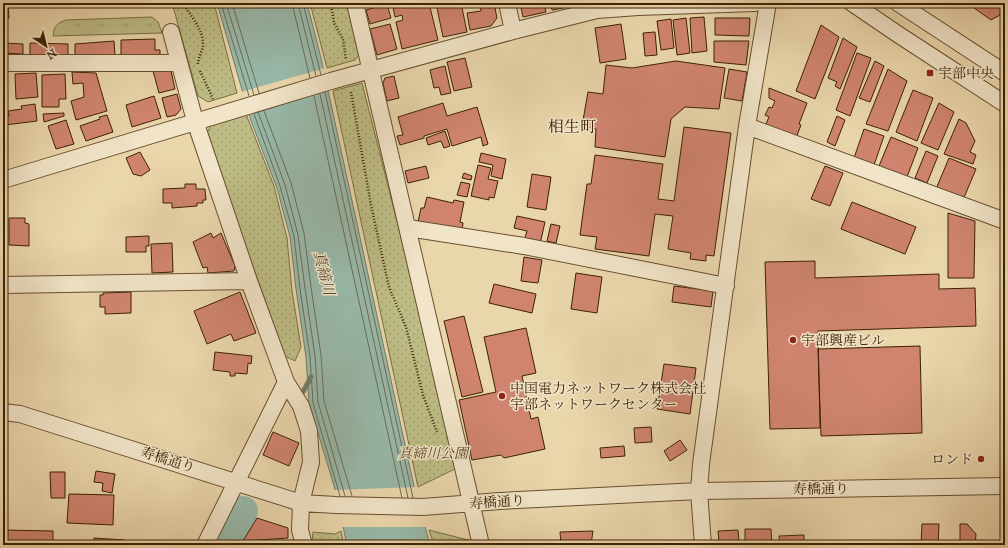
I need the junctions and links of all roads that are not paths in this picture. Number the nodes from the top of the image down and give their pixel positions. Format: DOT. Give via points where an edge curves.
graph roads {
  1 [pos="355,3"];
  2 [pos="507,3"];
  3 [pos="755,3"];
  4 [pos="768,3"];
  5 [pos="852,3"];
  6 [pos="898,3"];
  7 [pos="597,7"];
  8 [pos="170,32"];
  9 [pos="513,32"];
  10 [pos="3,63"];
  11 [pos="178,63"];
  12 [pos="370,71"];
  13 [pos="1005,74"];
  14 [pos="1005,104"];
  15 [pos="195,122"];
  16 [pos="747,126"];
  17 [pos="3,180"];
  18 [pos="1005,221"];
  19 [pos="408,228"];
  20 [pos="249,280"];
  21 [pos="3,285"];
  22 [pos="726,286"];
  23 [pos="286,382"];
  24 [pos="3,412"];
  25 [pos="237,482"];
  26 [pos="1005,486"];
  27 [pos="699,491"];
  28 [pos="301,503"];
  29 [pos="472,503"];
  30 [pos="205,545"];
  31 [pos="304,545"];
  32 [pos="481,545"];
  33 [pos="703,545"];
  1 -- 12 [label="street"];
  2 -- 9 [label="street"];
  3 -- 7 [label="street"];
  4 -- 16 [label="street"];
  5 -- 14 [label="street"];
  6 -- 13 [label="street"];
  7 -- 9 [label="street"];
  8 -- 11 [label="street"];
  9 -- 12 [label="street"];
  10 -- 11 [label="street"];
  11 -- 15 [label="street"];
  12 -- 15 [label="street"];
  12 -- 19 [label="street"];
  15 -- 17 [label="street"];
  15 -- 20 [label="street"];
  16 -- 18 [label="street"];
  16 -- 22 [label="street"];
  19 -- 22 [label="street" via="524,246"];
  19 -- 29 [label="street"];
  20 -- 21 [label="street"];
  20 -- 23 [label="street"];
  22 -- 27 [label="street"];
  23 -- 25 [label="street"];
  23 -- 28 [label="street" via="302,406 309,431 312,462"];
  24 -- 25 [label="street, 寿橋通り" via="20,414"];
  25 -- 28 [label="street, 寿橋通り"];
  25 -- 30 [label="street"];
  26 -- 27 [label="street, 寿橋通り"];
  27 -- 29 [label="street, 寿橋通り"];
  27 -- 33 [label="street"];
  28 -- 29 [label="street, 寿橋通り" via="423,507"];
  28 -- 31 [label="street" via="300,530"];
  29 -- 32 [label="street"];
}
